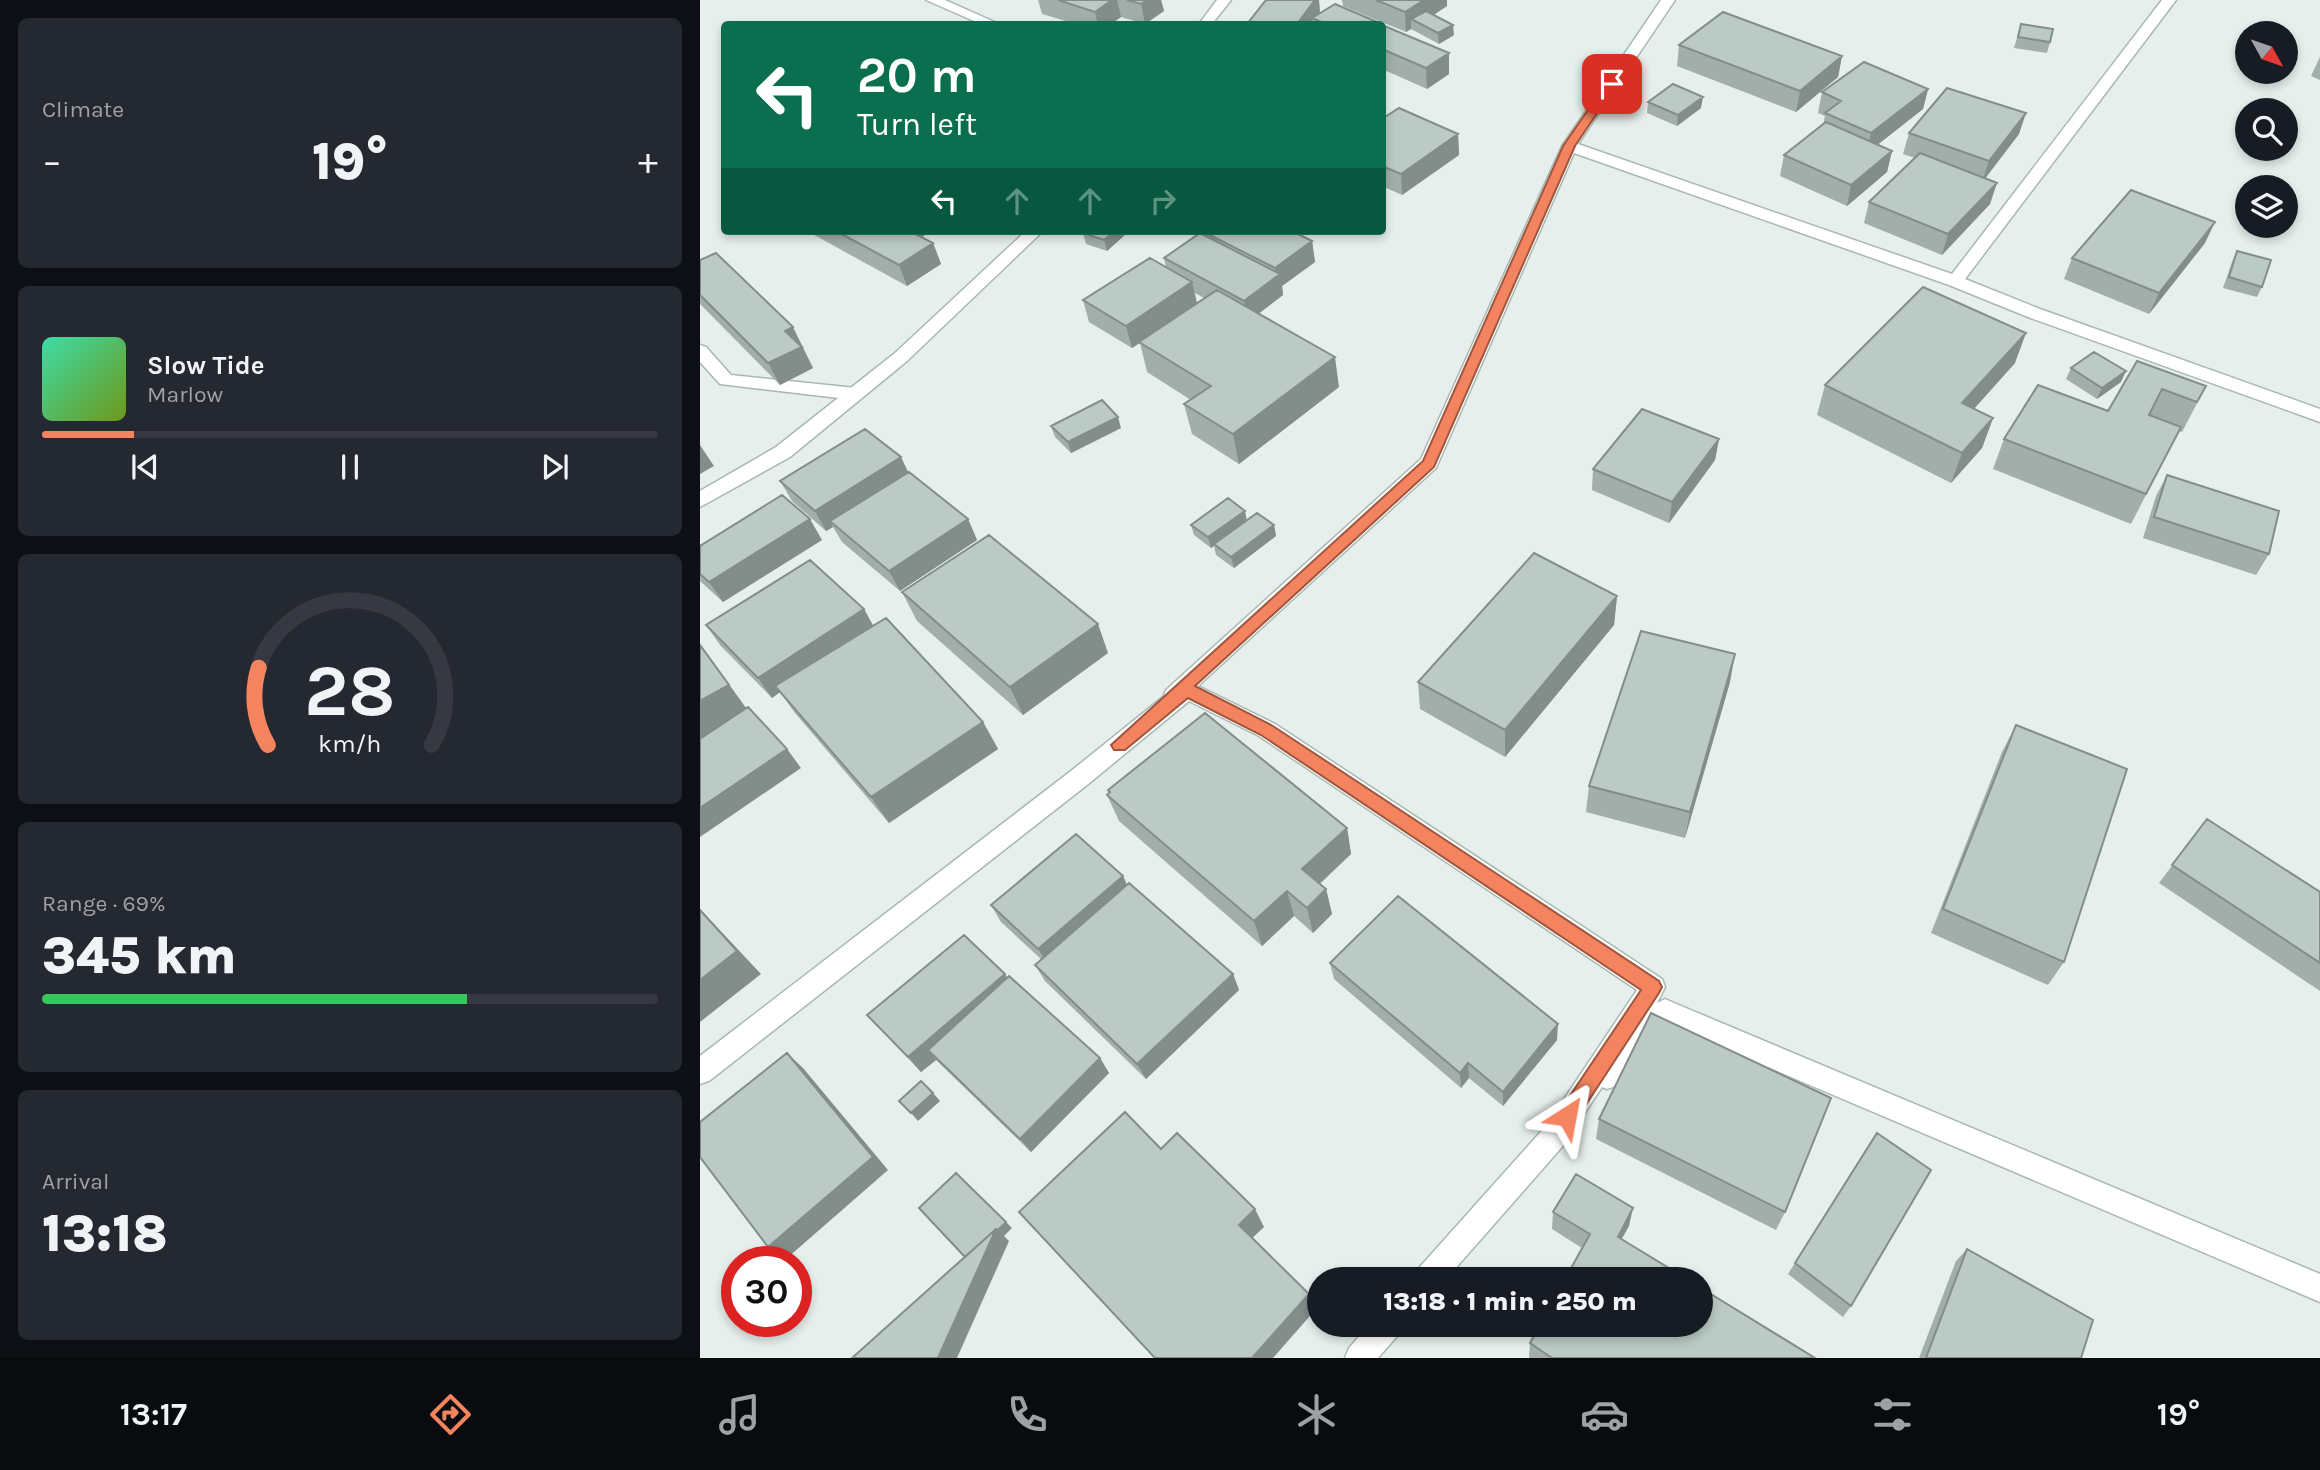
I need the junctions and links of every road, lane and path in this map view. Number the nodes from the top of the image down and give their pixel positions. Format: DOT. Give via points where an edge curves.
graph roads {
  1 [pos="933,0"];
  2 [pos="1224,0"];
  3 [pos="1668,0"];
  4 [pos="2169,0"];
  5 [pos="985,21"];
  6 [pos="1207,21"];
  7 [pos="1569,146"];
  8 [pos="1031,235"];
  9 [pos="1955,281"];
  10 [pos="700,351"];
  11 [pos="856,394"];
  12 [pos="2320,416"];
  13 [pos="700,500"];
  14 [pos="1119,745"];
  15 [pos="700,1072"];
  16 [pos="1553,1138"];
  17 [pos="1439,1267"];
  18 [pos="2320,1288"];
  19 [pos="1377,1337"];
  20 [pos="1359,1358"];
  1 -- 5 [label="street"];
  2 -- 6 [label="street"];
  3 -- 7 [label="street"];
  4 -- 9 [label="street"];
  7 -- 9 [label="street"];
  7 -- 14 [label="street" via="1429,464"];
  8 -- 11 [label="street"];
  9 -- 12 [label="street"];
  10 -- 11 [label="street" via="726,380"];
  11 -- 13 [label="street" via="783,452"];
  14 -- 15 [label="street"];
  14 -- 16 [label="street" via="1187,690 1267,730 1653,987"];
  16 -- 17 [label="street"];
  16 -- 18 [label="street" via="1665,1010"];
  19 -- 20 [label="street"];
}
